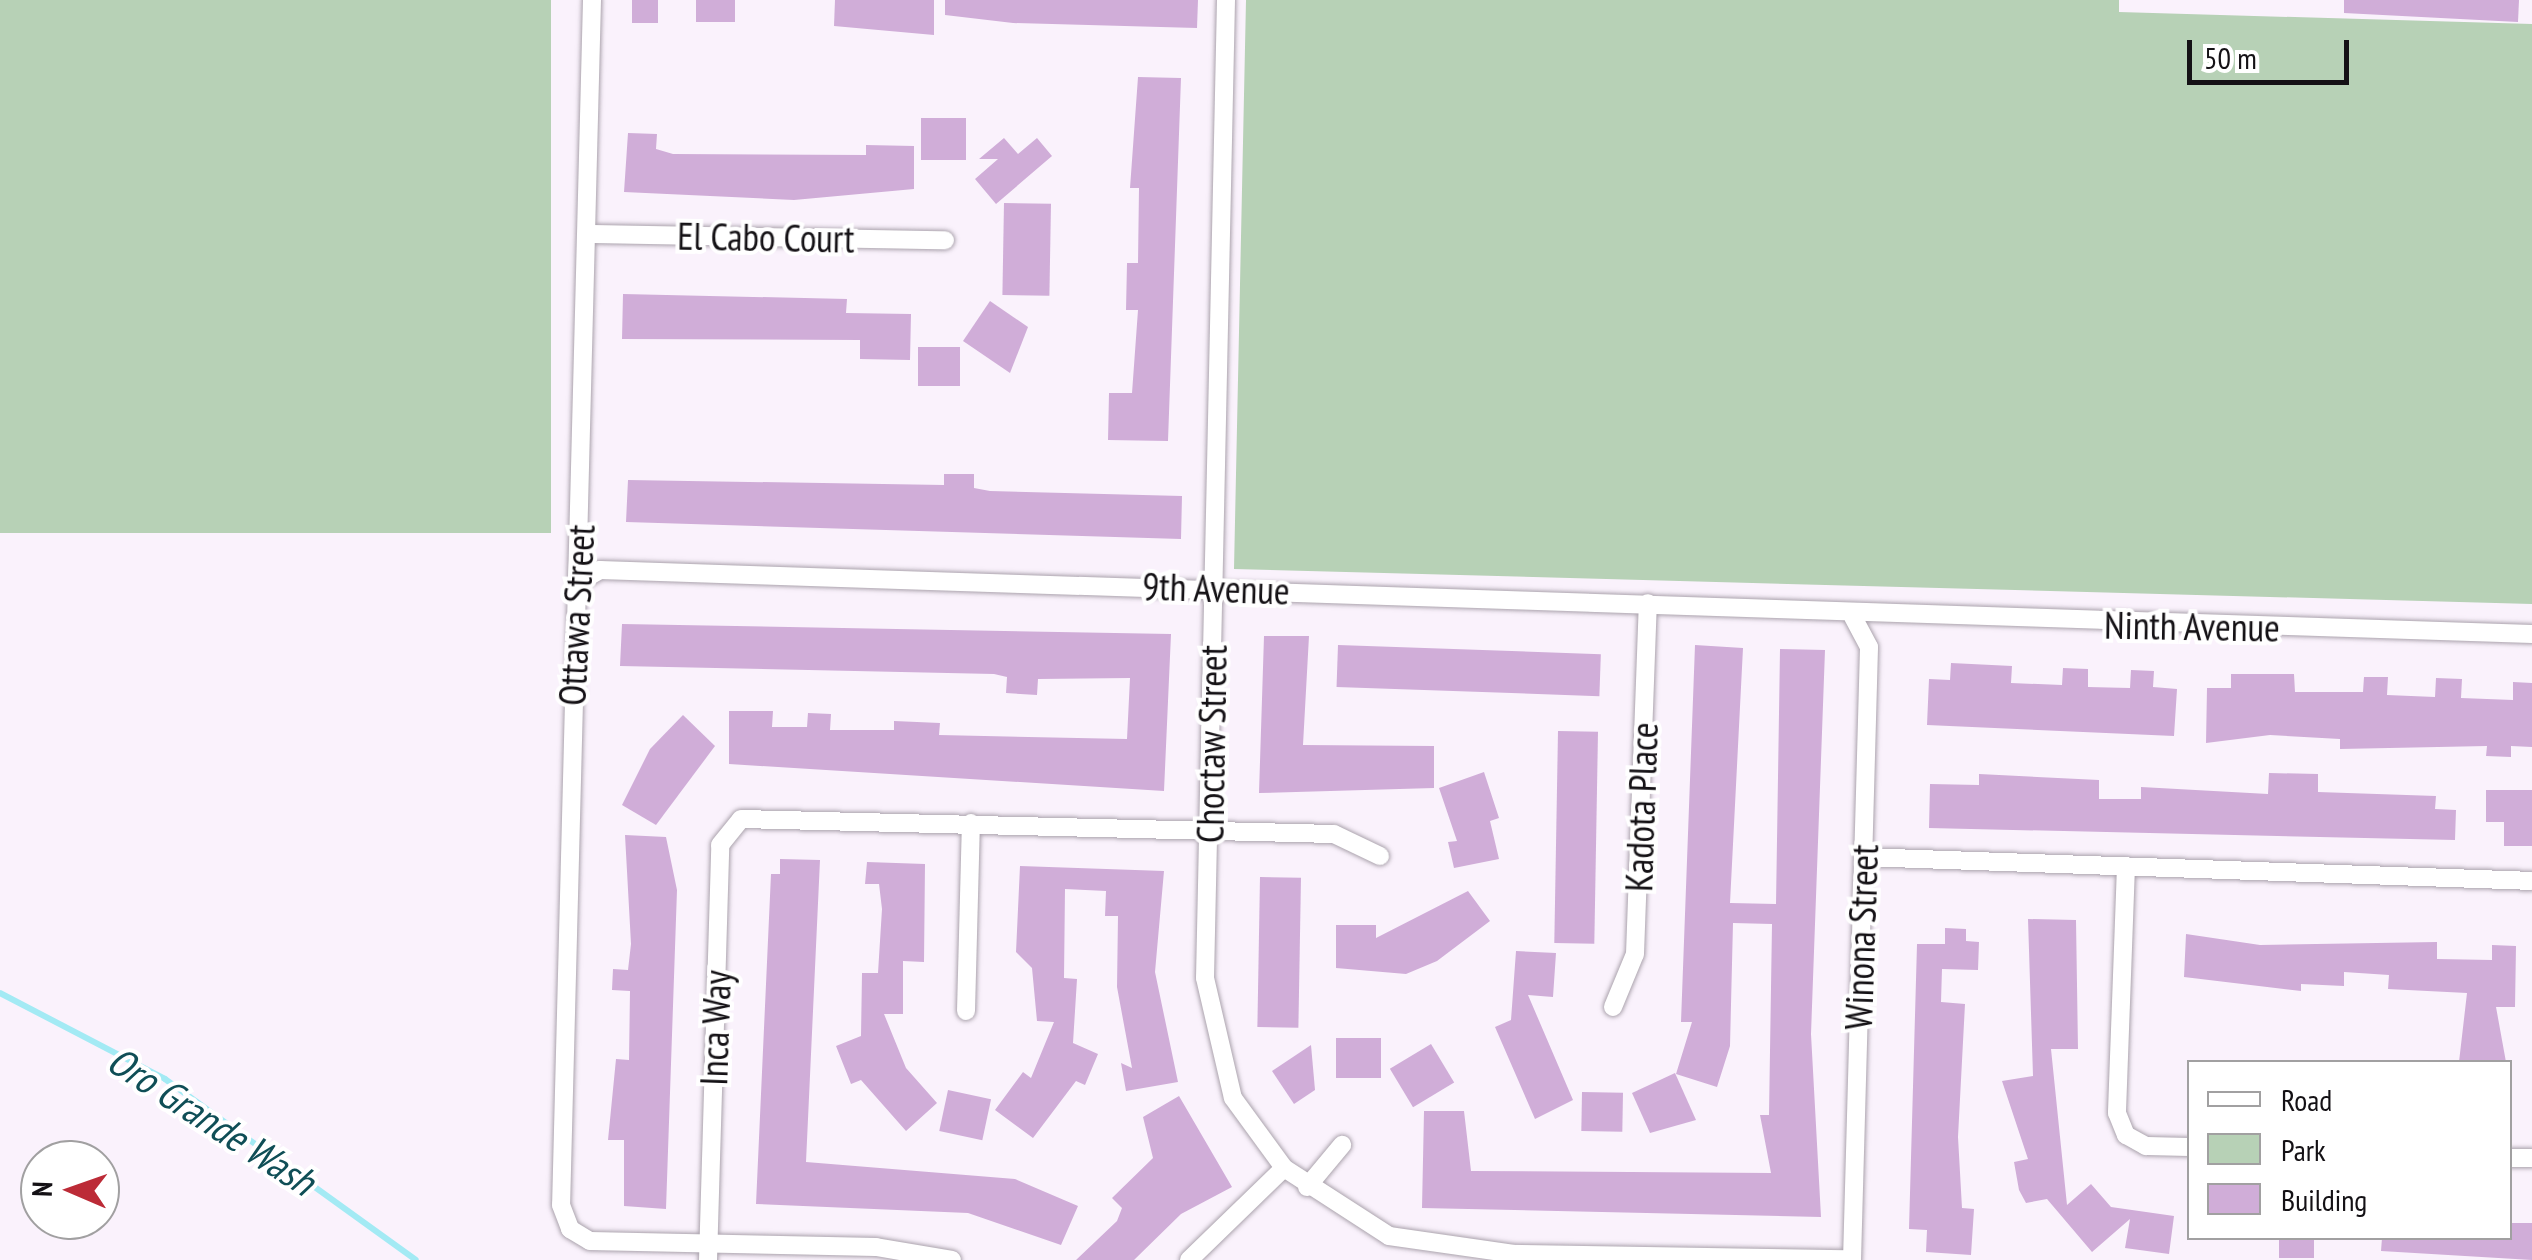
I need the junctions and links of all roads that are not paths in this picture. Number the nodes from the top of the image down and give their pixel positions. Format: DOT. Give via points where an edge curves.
graph roads {
  1 [pos="592,0"];
  2 [pos="1226,0"];
  3 [pos="588,234"];
  4 [pos="944,240"];
  5 [pos="581,582"];
  6 [pos="1214,588"];
  7 [pos="1648,603"];
  8 [pos="1853,618"];
  9 [pos="2532,634"];
  10 [pos="971,823"];
  11 [pos="1210,830"];
  12 [pos="1380,856"];
  13 [pos="1863,856"];
  14 [pos="2126,866"];
  15 [pos="2532,880"];
  16 [pos="1612,1007"];
  17 [pos="966,1011"];
  18 [pos="1342,1145"];
  19 [pos="2187,1147"];
  20 [pos="1284,1168"];
  21 [pos="1308,1187"];
  22 [pos="709,1252"];
  23 [pos="1622,1258"];
  24 [pos="952,1260"];
  25 [pos="1189,1260"];
  26 [pos="1852,1260"];
  1 -- 3 [label="street, Ottawa Street"];
  2 -- 6 [label="street, Choctaw Street"];
  3 -- 4 [label="street, El Cabo Court"];
  3 -- 5 [label="street, Ottawa Street"];
  5 -- 6 [label="street, 9th Avenue" via="600,570"];
  5 -- 22 [label="street, Ottawa Street" via="572,610 562,1185 570,1229 590,1241"];
  6 -- 7 [label="street, 9th Avenue"];
  6 -- 11 [label="street, Choctaw Street"];
  7 -- 8 [label="street, 9th Avenue"];
  7 -- 16 [label="street, Kadota Place" via="1636,954"];
  8 -- 9 [label="street, Ninth Avenue"];
  8 -- 13 [label="street, Winona Street" via="1869,647"];
  10 -- 11 [label="street"];
  10 -- 17 [label="street"];
  10 -- 22 [label="street, Inca Way" via="741,820 720,845"];
  11 -- 12 [label="street" via="1334,834"];
  11 -- 20 [label="street, Choctaw Street" via="1212,1036 1233,1098"];
  13 -- 14 [label="street"];
  13 -- 26 [label="street, Winona Street"];
  14 -- 15 [label="street"];
  14 -- 19 [label="street" via="2118,1113 2126,1135 2146,1146"];
  18 -- 21 [label="street"];
  20 -- 21 [label="street, Choctaw Street"];
  20 -- 25 [label="street"];
  21 -- 23 [label="street, Choctaw Street" via="1389,1236 1452,1250"];
  22 -- 24 [label="street" via="876,1247"];
  23 -- 26 [label="street, Choctaw Street"];
}
